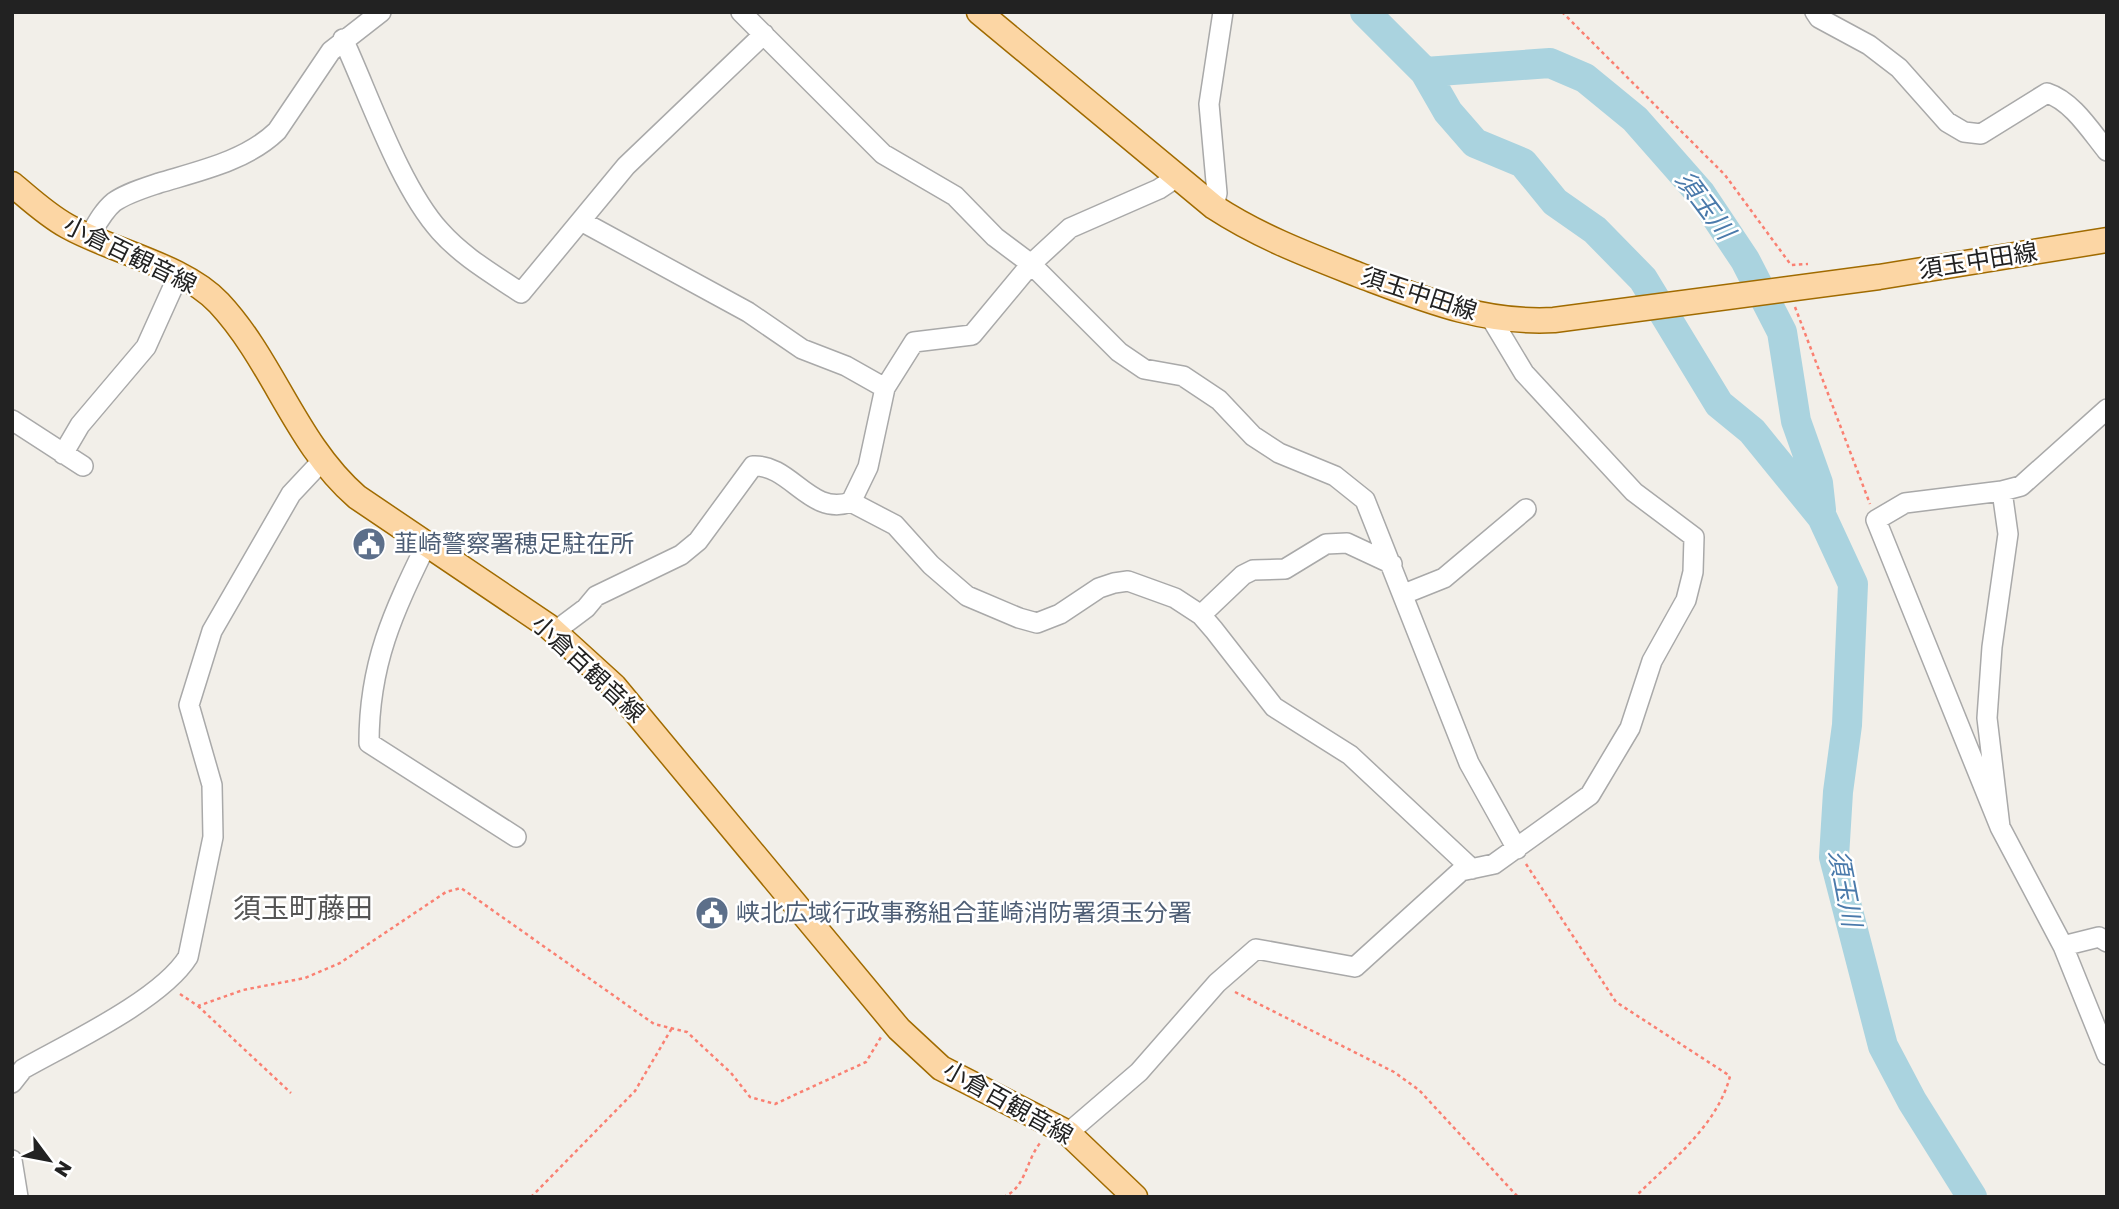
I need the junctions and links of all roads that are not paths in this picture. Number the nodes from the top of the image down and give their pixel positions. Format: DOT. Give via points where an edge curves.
graph roads {
  1 [pos="381,12"];
  2 [pos="741,12"];
  3 [pos="979,12"];
  4 [pos="1223,12"];
  5 [pos="1815,12"];
  6 [pos="764,34"];
  7 [pos="343,39"];
  8 [pos="2107,151"];
  9 [pos="1177,177"];
  10 [pos="12,184"];
  11 [pos="1214,207"];
  12 [pos="581,221"];
  13 [pos="89,237"];
  14 [pos="2107,240"];
  15 [pos="1031,264"];
  16 [pos="178,276"];
  17 [pos="1491,317"];
  18 [pos="885,388"];
  19 [pos="2107,409"];
  20 [pos="12,420"];
  21 [pos="63,454"];
  22 [pos="321,461"];
  23 [pos="83,466"];
  24 [pos="2002,491"];
  25 [pos="850,502"];
  26 [pos="1526,509"];
  27 [pos="427,542"];
  28 [pos="1392,564"];
  29 [pos="1404,594"];
  30 [pos="1201,615"];
  31 [pos="554,632"];
  32 [pos="2000,827"];
  33 [pos="516,837"];
  34 [pos="1517,849"];
  35 [pos="1472,869"];
  36 [pos="2107,942"];
  37 [pos="2063,946"];
  38 [pos="2107,1055"];
  39 [pos="12,1083"];
  40 [pos="1062,1130"];
  41 [pos="12,1160"];
  42 [pos="18,1197"];
  43 [pos="1135,1197"];
  1 -- 7 [label="street"];
  2 -- 6 [label="street"];
  3 -- 9 [label="main road, 須玉中田線"];
  4 -- 11 [label="street" via="1209,104 1217,193"];
  5 -- 8 [label="street" via="1899,68 1947,122 1964,132 1981,134 2047,93 2075,112"];
  6 -- 12 [label="street" via="626,166"];
  6 -- 15 [label="street" via="883,153 956,196 995,237"];
  7 -- 12 [label="street" via="416,200 440,232 471,260 522,293"];
  7 -- 13 [label="street" via="267,141 242,156 116,201"];
  9 -- 11 [label="main road, 須玉中田線"];
  9 -- 15 [label="street" via="1070,228"];
  10 -- 13 [label="main road, 小倉百観音線" via="65,226"];
  11 -- 17 [label="main road, 須玉中田線" via="1282,245 1439,306"];
  12 -- 18 [label="street" via="748,312 802,349"];
  13 -- 16 [label="main road, 小倉百観音線"];
  14 -- 17 [label="main road, 須玉中田線" via="1879,277 1554,320"];
  15 -- 18 [label="street" via="972,335 914,342"];
  15 -- 28 [label="street" via="1134,363 1183,376 1219,400 1253,436 1279,453 1335,477 1365,500"];
  16 -- 21 [label="street" via="145,347 80,425"];
  16 -- 22 [label="main road, 小倉百観音線" via="217,302 232,320"];
  17 -- 34 [label="street" via="1524,373 1634,492 1694,537 1686,600 1652,661 1630,728 1590,795"];
  18 -- 25 [label="street" via="869,467"];
  19 -- 24 [label="street" via="2021,486"];
  20 -- 21 [label="street"];
  21 -- 23 [label="street"];
  22 -- 27 [label="main road, 小倉百観音線" via="357,497"];
  22 -- 39 [label="street" via="291,494 212,631 189,705 212,785 212,837 188,957 162,983 23,1069"];
  24 -- 32 [label="street" via="2008,534 1987,718"];
  24 -- 32 [label="street" via="1905,503 1876,520"];
  25 -- 30 [label="street" via="895,525 967,596 1019,618 1037,622 1060,614 1099,588 1128,581 1175,598"];
  25 -- 31 [label="street" via="837,507 821,503 767,465 753,466 698,541 681,555 596,596"];
  26 -- 29 [label="street" via="1444,578"];
  27 -- 31 [label="main road, 小倉百観音線"];
  27 -- 33 [label="street" via="388,624 369,706 369,743"];
  28 -- 29 [label="street"];
  28 -- 30 [label="street" via="1347,543 1326,544 1285,569 1253,570 1243,575"];
  29 -- 34 [label="street" via="1469,764"];
  30 -- 35 [label="street" via="1274,707 1350,755"];
  31 -- 40 [label="main road, 小倉百観音線" via="614,686 656,734 891,1019 941,1068"];
  32 -- 37 [label="street"];
  34 -- 35 [label="street" via="1494,864"];
  35 -- 40 [label="street" via="1461,871 1355,967 1256,949 1217,983 1139,1072"];
  36 -- 37 [label="street" via="2099,937"];
  37 -- 38 [label="street"];
  40 -- 43 [label="main road, 小倉百観音線"];
  41 -- 42 [label="street"];
}
